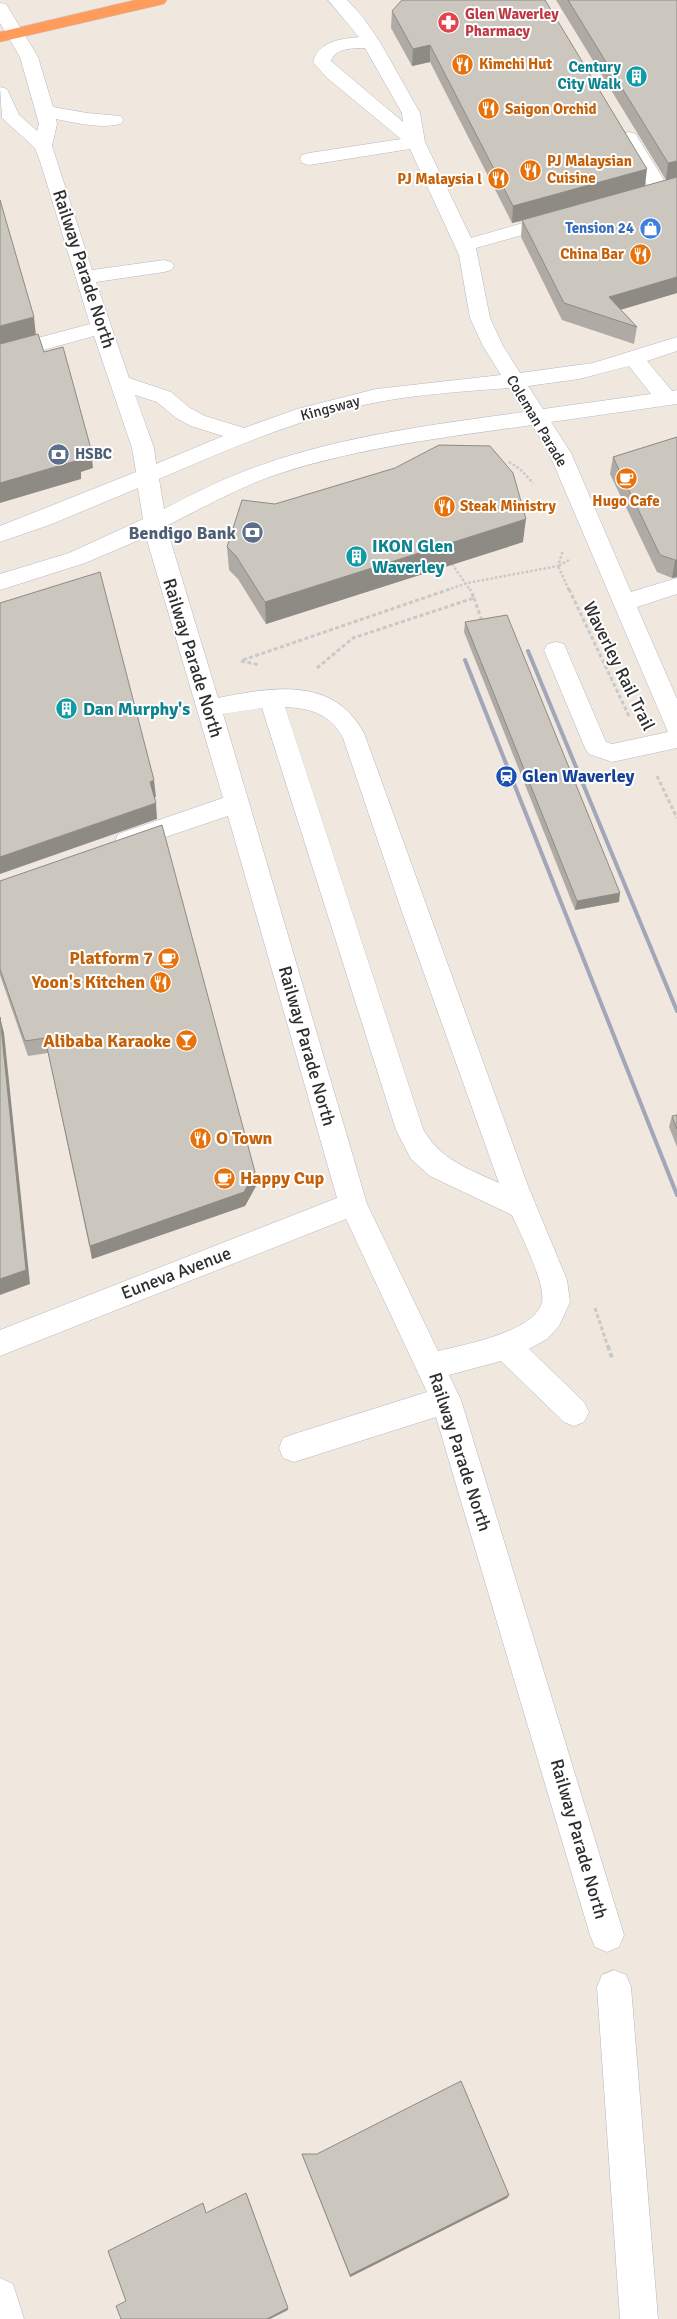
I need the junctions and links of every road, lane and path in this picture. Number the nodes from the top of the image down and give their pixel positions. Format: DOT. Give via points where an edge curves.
graph roads {
  1 [pos="158,0"];
  2 [pos="344,3"];
  3 [pos="0,8"];
  4 [pos="8,36"];
  5 [pos="371,42"];
  6 [pos="0,93"];
  7 [pos="44,111"];
  8 [pos="114,120"];
  9 [pos="620,124"];
  10 [pos="416,142"];
  11 [pos="43,146"];
  12 [pos="309,159"];
  13 [pos="659,190"];
  14 [pos="576,214"];
  15 [pos="466,245"];
  16 [pos="164,266"];
  17 [pos="84,278"];
  18 [pos="102,327"];
  19 [pos="677,344"];
  20 [pos="0,355"];
  21 [pos="633,358"];
  22 [pos="514,380"];
  23 [pos="122,383"];
  24 [pos="672,398"];
  25 [pos="538,417"];
  26 [pos="243,435"];
  27 [pos="509,462"];
  28 [pos="149,476"];
  29 [pos="536,489"];
  30 [pos="154,524"];
  31 [pos="0,534"];
  32 [pos="598,545"];
  33 [pos="563,550"];
  34 [pos="452,564"];
  35 [pos="558,566"];
  36 [pos="0,582"];
  37 [pos="467,583"];
  38 [pos="677,586"];
  39 [pos="474,598"];
  40 [pos="623,603"];
  41 [pos="483,626"];
  42 [pos="556,650"];
  43 [pos="240,661"];
  44 [pos="311,674"];
  45 [pos="270,697"];
  46 [pos="209,708"];
  47 [pos="677,727"];
  48 [pos="677,739"];
  49 [pos="644,746"];
  50 [pos="237,803"];
  51 [pos="677,818"];
  52 [pos="103,850"];
  53 [pos="353,1204"];
  54 [pos="521,1206"];
  55 [pos="0,1343"];
  56 [pos="507,1347"];
  57 [pos="431,1366"];
  58 [pos="446,1400"];
  59 [pos="574,1412"];
  60 [pos="294,1448"];
  61 [pos="607,1935"];
  62 [pos="614,1987"];
  63 [pos="0,2297"];
  64 [pos="5,2319"];
  65 [pos="639,2319"];
  1 -- 4 [label="highway"];
  2 -- 5 [label="street, Coleman Parade"];
  3 -- 4 [label="street, Railway Parade North"];
  4 -- 7 [label="street, Railway Parade North" via="32,64"];
  5 -- 10 [label="street, Coleman Parade" via="411,112"];
  5 -- 10 [label="street, Coleman Parade" via="345,44 331,49 322,62"];
  6 -- 11 [label="street" via="11,118"];
  7 -- 8 [label="street"];
  7 -- 11 [label="street, Railway Parade North" via="48,124"];
  9 -- 13 [label="street"];
  10 -- 12 [label="street"];
  10 -- 15 [label="street, Coleman Parade"];
  11 -- 17 [label="street, Railway Parade North"];
  14 -- 15 [label="street"];
  15 -- 22 [label="street, Coleman Parade" via="477,310 493,346"];
  16 -- 17 [label="street"];
  17 -- 18 [label="street, Railway Parade North"];
  18 -- 20 [label="street"];
  18 -- 23 [label="street, Railway Parade North"];
  19 -- 21 [label="street, Kingsway"];
  21 -- 22 [label="street, Kingsway" via="574,373"];
  21 -- 24 [label="street"];
  22 -- 25 [label="street, Coleman Parade"];
  22 -- 26 [label="street, Kingsway" via="372,397"];
  23 -- 26 [label="street" via="164,397 183,413 198,420"];
  23 -- 28 [label="street, Railway Parade North"];
  24 -- 25 [label="street"];
  25 -- 30 [label="street" via="384,440 311,457 226,487"];
  25 -- 32 [label="street, Coleman Parade" via="560,453"];
  26 -- 28 [label="street, Kingsway"];
  27 -- 29 [label="path" via="532,481"];
  28 -- 30 [label="street, Railway Parade North"];
  28 -- 31 [label="street, Kingsway" via="48,518"];
  30 -- 36 [label="street" via="77,558"];
  30 -- 46 [label="street, Railway Parade North"];
  32 -- 35 [label="path"];
  32 -- 40 [label="street, Coleman Parade"];
  33 -- 35 [label="path"];
  34 -- 37 [label="path"];
  35 -- 37 [label="path"];
  35 -- 49 [label="path, Waverley Rail Trail"];
  37 -- 39 [label="path"];
  37 -- 43 [label="path"];
  38 -- 40 [label="street"];
  39 -- 41 [label="path"];
  39 -- 44 [label="path" via="353,638"];
  40 -- 47 [label="street, Coleman Parade"];
  42 -- 49 [label="street" via="597,748 612,753"];
  45 -- 46 [label="street"];
  45 -- 54 [label="street" via="410,1130 421,1152 440,1168"];
  45 -- 54 [label="street" via="321,703 345,720 356,741 410,902"];
  46 -- 50 [label="street, Railway Parade North"];
  48 -- 49 [label="street"];
  49 -- 51 [label="path, Waverley Rail Trail"];
  50 -- 52 [label="street"];
  50 -- 53 [label="street, Railway Parade North"];
  53 -- 55 [label="street, Euneva Avenue"];
  53 -- 57 [label="street, Railway Parade North"];
  54 -- 56 [label="street" via="551,1276 557,1301 549,1320"];
  56 -- 57 [label="street"];
  56 -- 59 [label="street"];
  57 -- 58 [label="street, Railway Parade North"];
  58 -- 60 [label="street"];
  58 -- 61 [label="street, Railway Parade North"];
  62 -- 65 [label="street"];
  63 -- 64 [label="street"];
}
